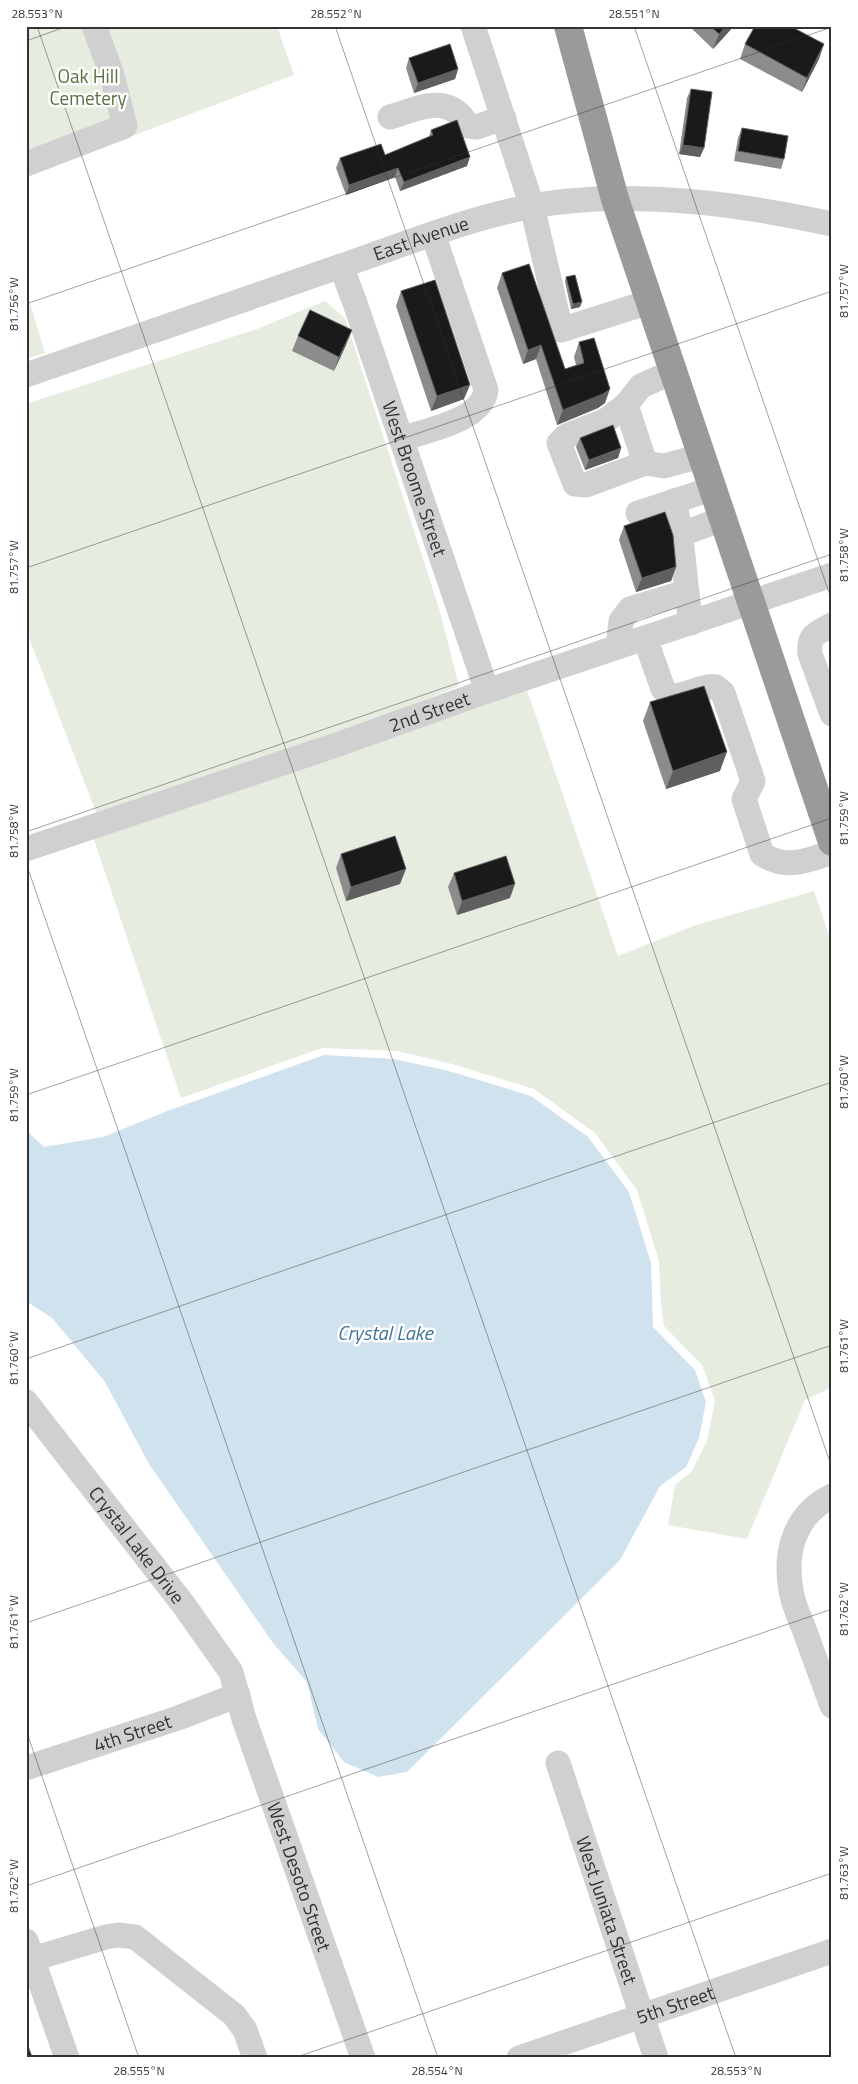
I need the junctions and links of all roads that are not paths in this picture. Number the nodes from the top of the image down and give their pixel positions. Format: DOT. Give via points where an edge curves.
graph roads {
  1 [pos="94,26"];
  2 [pos="472,26"];
  3 [pos="568,26"];
  4 [pos="390,117"];
  5 [pos="504,118"];
  6 [pos="26,164"];
  7 [pos="615,199"];
  8 [pos="532,206"];
  9 [pos="832,224"];
  10 [pos="433,234"];
  11 [pos="341,266"];
  12 [pos="649,302"];
  13 [pos="672,372"];
  14 [pos="26,375"];
  15 [pos="626,405"];
  16 [pos="401,439"];
  17 [pos="701,456"];
  18 [pos="645,463"];
  19 [pos="711,489"];
  20 [pos="674,501"];
  21 [pos="638,513"];
  22 [pos="722,519"];
  23 [pos="682,534"];
  24 [pos="832,575"];
  25 [pos="686,592"];
  26 [pos="750,603"];
  27 [pos="691,623"];
  28 [pos="832,626"];
  29 [pos="645,638"];
  30 [pos="618,647"];
  31 [pos="487,691"];
  32 [pos="832,714"];
  33 [pos="832,842"];
  34 [pos="26,848"];
  35 [pos="832,852"];
  36 [pos="26,1402"];
  37 [pos="832,1496"];
  38 [pos="238,1695"];
  39 [pos="832,1706"];
  40 [pos="558,1763"];
  41 [pos="26,1768"];
  42 [pos="29,1950"];
  43 [pos="832,1951"];
  44 [pos="642,2016"];
  45 [pos="67,2058"];
  46 [pos="255,2058"];
  47 [pos="364,2058"];
  48 [pos="519,2058"];
  49 [pos="656,2058"];
  1 -- 6 [label="street" via="111,72 125,126"];
  2 -- 5 [label="street"];
  3 -- 7 [label="highway"];
  4 -- 5 [label="street" via="430,105 452,107 468,126 476,127"];
  5 -- 8 [label="street"];
  7 -- 8 [label="street, East Avenue"];
  7 -- 9 [label="street, East Avenue" via="723,204"];
  7 -- 12 [label="highway"];
  8 -- 10 [label="street, East Avenue"];
  8 -- 12 [label="street" via="561,330"];
  10 -- 11 [label="street, East Avenue"];
  10 -- 16 [label="street" via="486,390 485,398 474,412 461,419"];
  11 -- 14 [label="street, East Avenue"];
  11 -- 16 [label="street, West Broome Street"];
  12 -- 13 [label="highway"];
  13 -- 15 [label="street" via="641,386"];
  13 -- 17 [label="highway"];
  15 -- 18 [label="street"];
  15 -- 18 [label="street" via="605,421 566,436 559,443 574,484 586,485"];
  16 -- 31 [label="street, West Broome Street"];
  17 -- 18 [label="street" via="664,466"];
  17 -- 19 [label="highway"];
  19 -- 20 [label="street"];
  19 -- 22 [label="highway"];
  20 -- 21 [label="street"];
  20 -- 23 [label="street"];
  22 -- 23 [label="street"];
  22 -- 26 [label="highway"];
  23 -- 25 [label="street"];
  24 -- 26 [label="street, 2nd Street"];
  25 -- 27 [label="street"];
  25 -- 30 [label="street" via="630,609 621,621"];
  26 -- 27 [label="street, 2nd Street"];
  26 -- 33 [label="highway"];
  27 -- 29 [label="street, 2nd Street"];
  28 -- 32 [label="street" via="816,633 809,644"];
  29 -- 30 [label="street, 2nd Street"];
  29 -- 35 [label="street" via="663,689 670,696 677,697 708,686 723,693 753,781 744,799 762,854 780,863 788,863"];
  30 -- 31 [label="street, 2nd Street"];
  31 -- 34 [label="street, 2nd Street"];
  36 -- 38 [label="street, Crystal Lake Drive" via="194,1619 231,1672"];
  37 -- 39 [label="street" via="808,1512 798,1525 789,1563 791,1591"];
  38 -- 41 [label="street, 4th Street"];
  38 -- 47 [label="street, West Desoto Street"];
  40 -- 44 [label="street, West Juniata Street"];
  42 -- 45 [label="street"];
  42 -- 46 [label="street" via="118,1935 134,1937 234,2015 245,2030"];
  43 -- 44 [label="street, 5th Street"];
  44 -- 48 [label="street, 5th Street"];
  44 -- 49 [label="street, West Juniata Street"];
}
